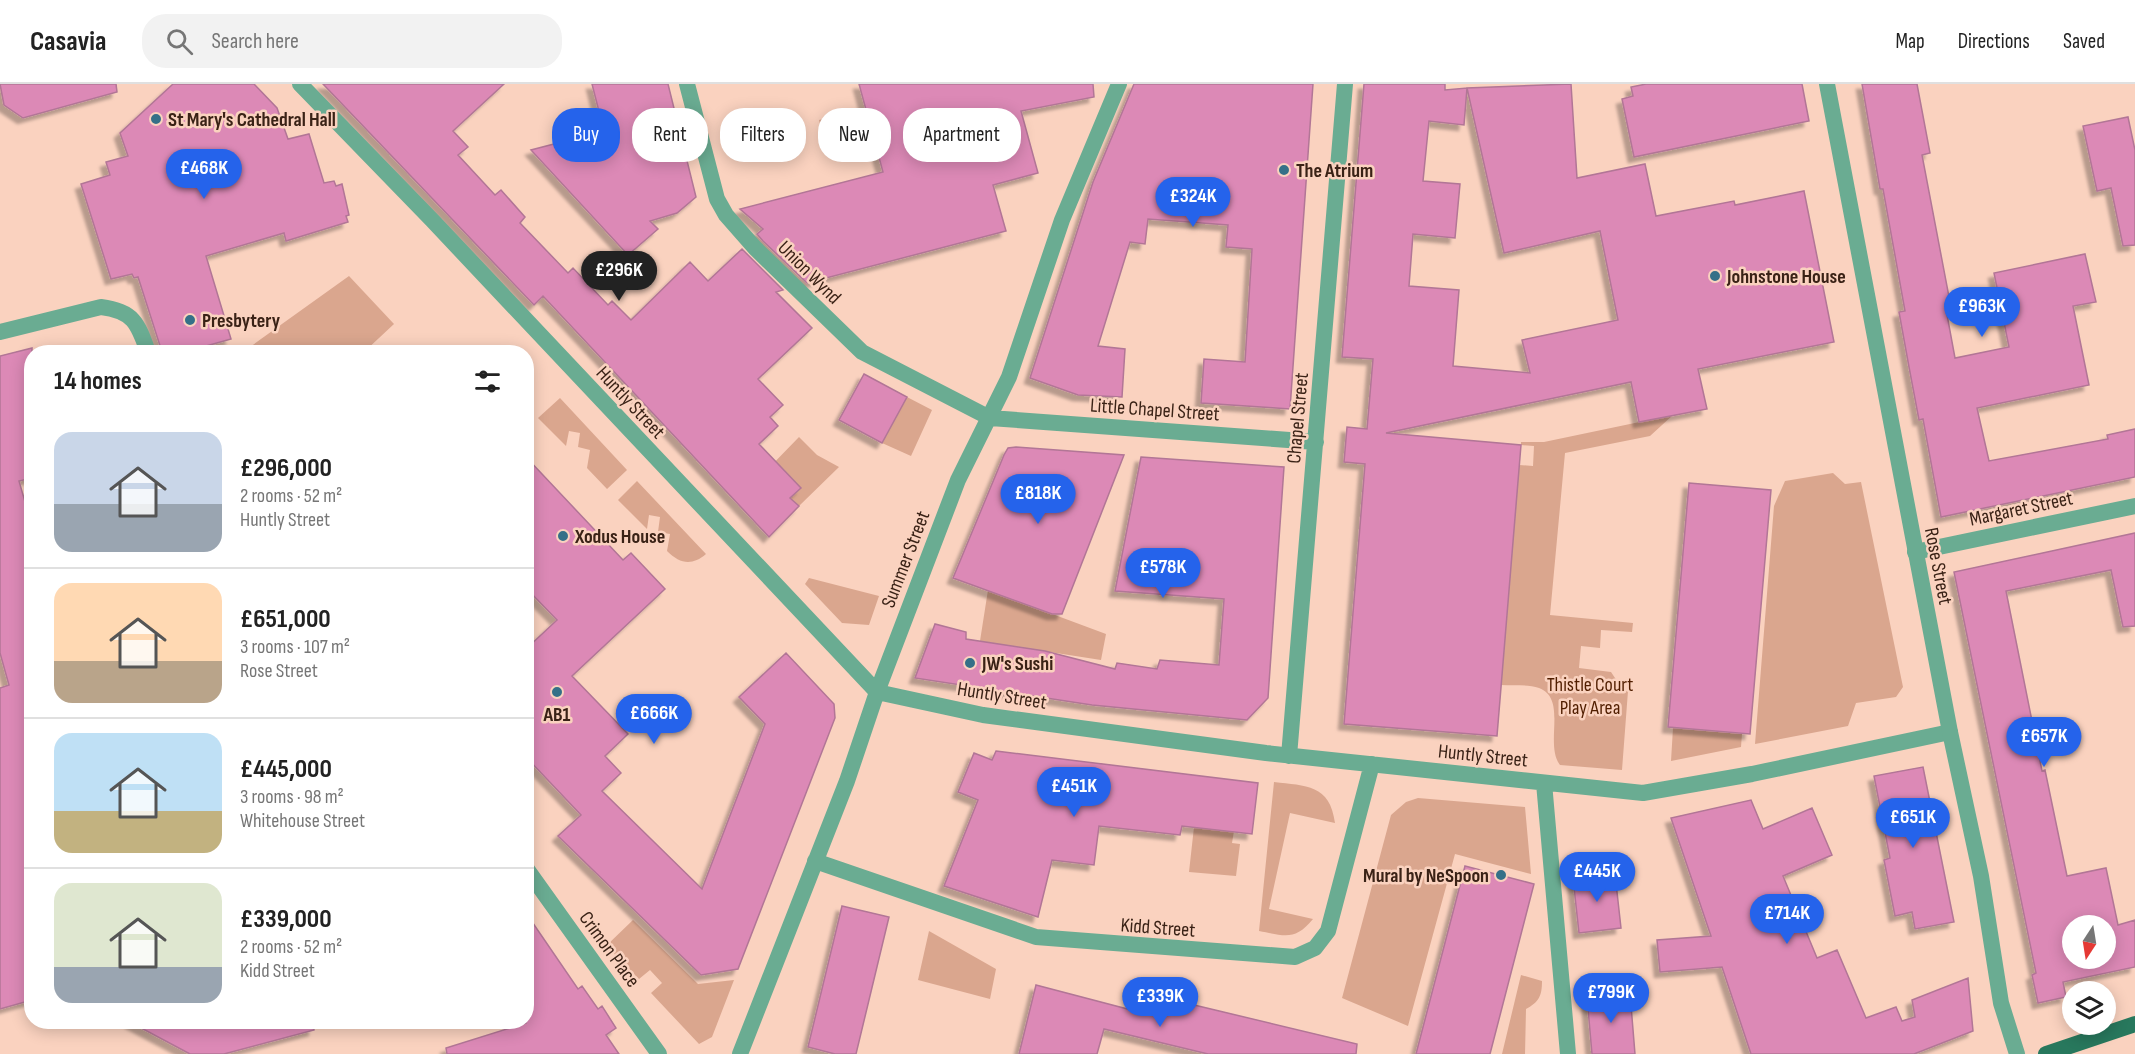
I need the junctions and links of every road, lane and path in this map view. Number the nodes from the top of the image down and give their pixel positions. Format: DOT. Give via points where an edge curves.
graph roads {
  1 [pos="300,84"];
  2 [pos="687,84"];
  3 [pos="1119,84"];
  4 [pos="1346,84"];
  5 [pos="1827,84"];
  6 [pos="0,332"];
  7 [pos="146,345"];
  8 [pos="990,418"];
  9 [pos="1316,442"];
  10 [pos="2135,506"];
  11 [pos="1915,552"];
  12 [pos="877,692"];
  13 [pos="1950,732"];
  14 [pos="1289,756"];
  15 [pos="1372,764"];
  16 [pos="1544,783"];
  17 [pos="815,861"];
  18 [pos="534,879"];
  19 [pos="2135,1024"];
  20 [pos="660,1054"];
  21 [pos="740,1054"];
  22 [pos="1568,1054"];
  23 [pos="2017,1054"];
  24 [pos="2046,1054"];
  1 -- 12 [label="street, Huntly Street"];
  2 -- 8 [label="street, Union Wynd" via="717,199 755,248 862,352"];
  3 -- 8 [label="street, Summer Street" via="1062,220 1009,377"];
  4 -- 9 [label="street, Chapel Street"];
  5 -- 11 [label="street, Rose Street"];
  6 -- 7 [label="street" via="109,308 129,316 139,326"];
  8 -- 9 [label="street, Little Chapel Street"];
  8 -- 12 [label="street, Summer Street" via="967,458"];
  9 -- 14 [label="street, Chapel Street"];
  10 -- 11 [label="street, Margaret Street"];
  11 -- 13 [label="street, Rose Street"];
  12 -- 14 [label="street, Huntly Street" via="983,715"];
  12 -- 17 [label="street, Summer Street"];
  13 -- 16 [label="street, Huntly Street" via="1643,793"];
  13 -- 23 [label="street, Rose Street" via="1981,876 2001,1003"];
  14 -- 15 [label="street, Huntly Street"];
  15 -- 16 [label="street, Huntly Street"];
  15 -- 17 [label="street, Kidd Street" via="1328,931 1315,948 1295,957 1036,937"];
  16 -- 22 [label="street"];
  17 -- 21 [label="street, Summer Street"];
  18 -- 20 [label="street, Crimon Place"];
  19 -- 24 [label="main road"];
}
